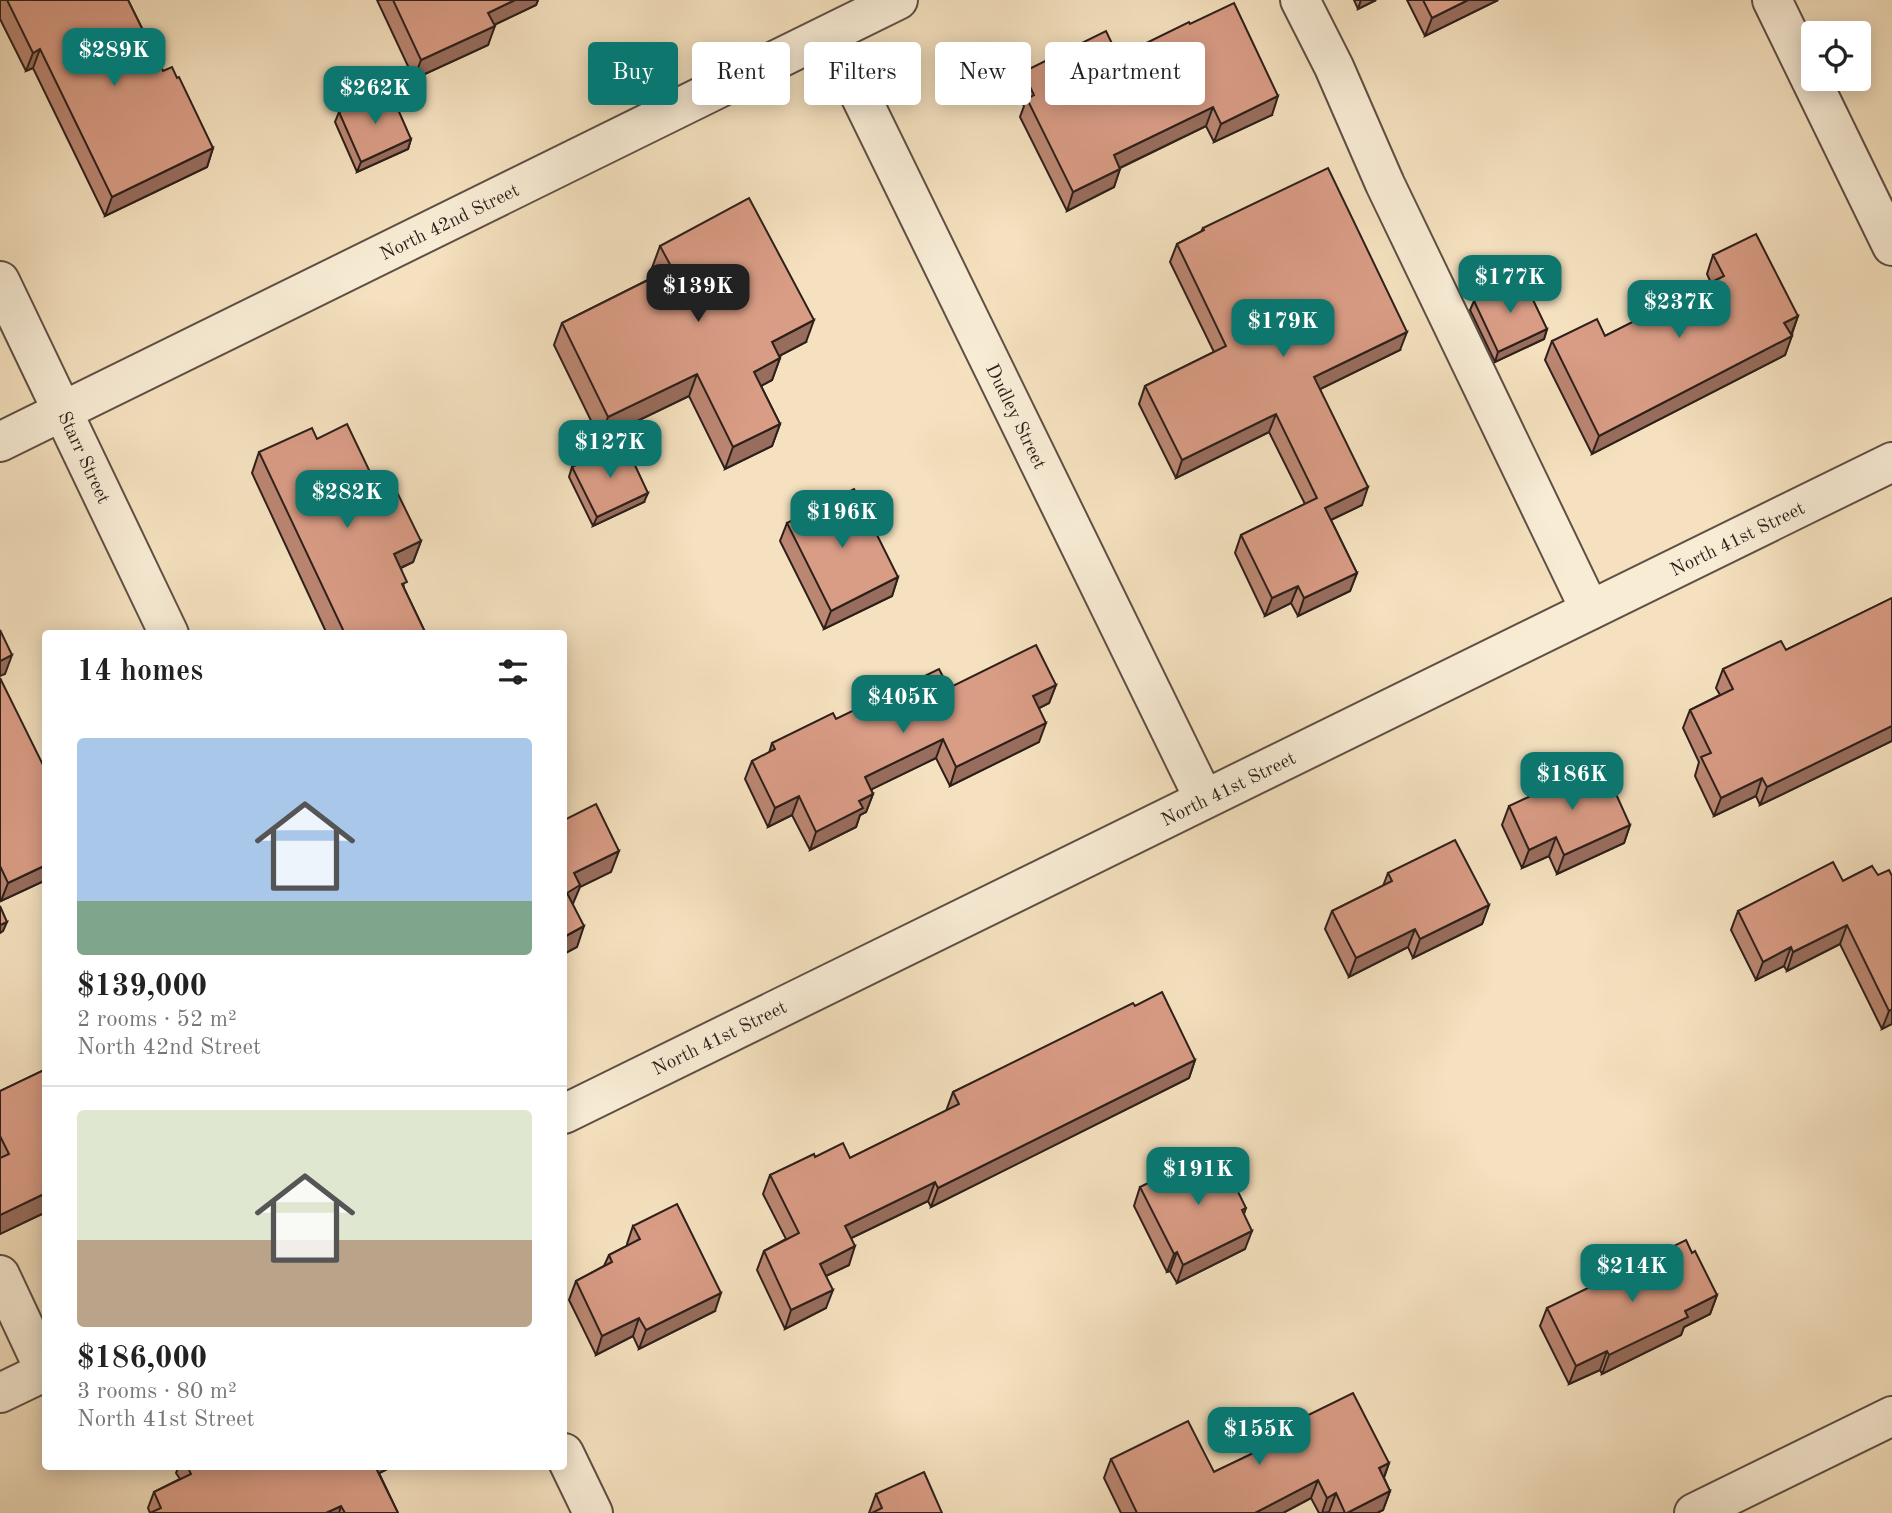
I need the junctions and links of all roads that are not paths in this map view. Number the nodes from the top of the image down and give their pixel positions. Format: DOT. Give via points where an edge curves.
graph roads {
  1 [pos="898,0"];
  2 [pos="1300,0"];
  3 [pos="1772,0"];
  4 [pos="830,34"];
  5 [pos="1892,246"];
  6 [pos="0,281"];
  7 [pos="63,411"];
  8 [pos="0,442"];
  9 [pos="1892,462"];
  10 [pos="1590,610"];
  11 [pos="167,630"];
  12 [pos="1204,799"];
  13 [pos="567,1113"];
  14 [pos="0,1275"];
  15 [pos="42,1365"];
  16 [pos="42,1372"];
  17 [pos="0,1393"];
  18 [pos="1892,1416"];
  19 [pos="567,1459"];
  20 [pos="593,1513"];
  21 [pos="1694,1513"];
  1 -- 4 [label="street, North 42nd Street"];
  2 -- 10 [label="street"];
  3 -- 5 [label="street"];
  4 -- 7 [label="street, North 42nd Street"];
  4 -- 12 [label="street, Dudley Street"];
  6 -- 7 [label="street, Starr Street"];
  7 -- 8 [label="street, North 42nd Street"];
  7 -- 11 [label="street, Starr Street"];
  9 -- 10 [label="street, North 41st Street"];
  10 -- 12 [label="street, North 41st Street"];
  12 -- 13 [label="street, North 41st Street"];
  14 -- 15 [label="street"];
  16 -- 17 [label="street"];
  18 -- 21 [label="street"];
  19 -- 20 [label="street"];
}
